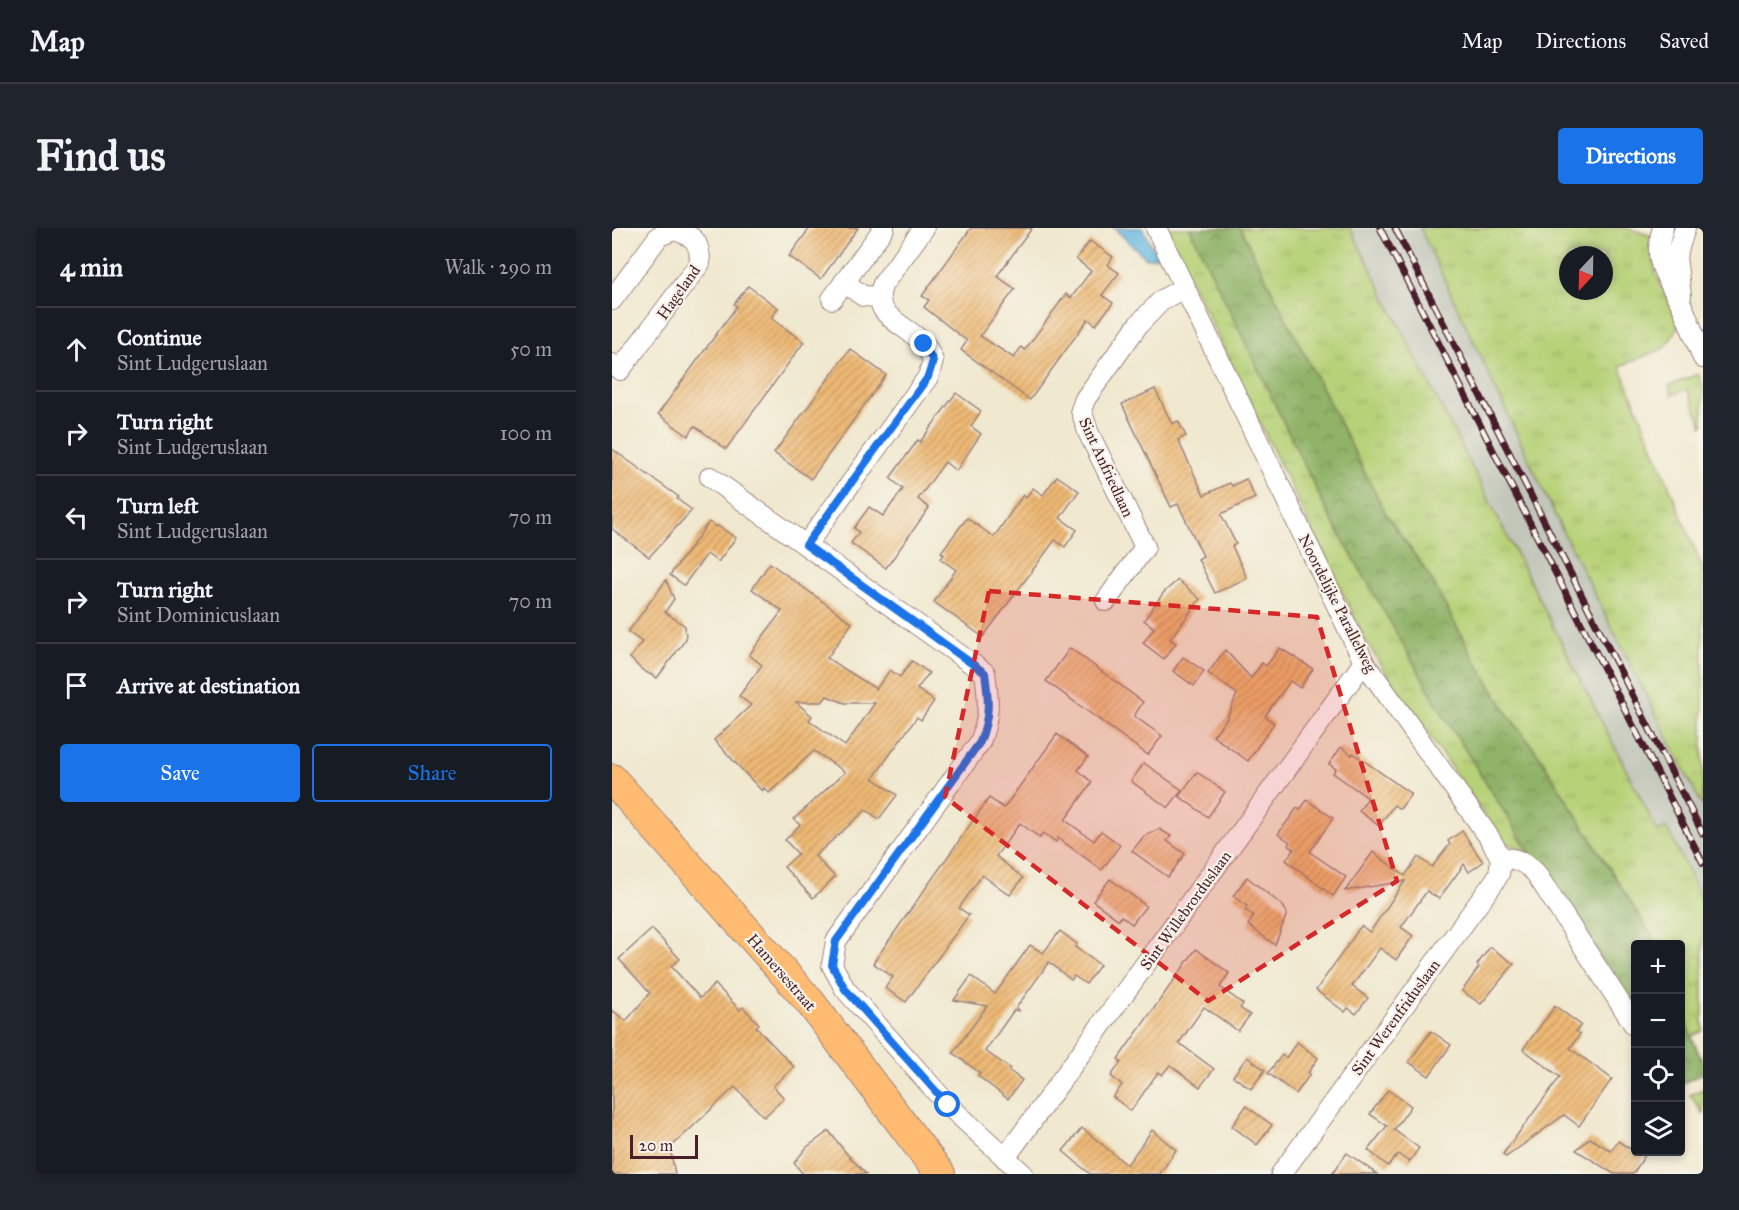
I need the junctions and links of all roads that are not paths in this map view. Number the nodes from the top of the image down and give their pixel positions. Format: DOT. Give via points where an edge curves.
graph roads {
  1 [pos="884,228"];
  2 [pos="924,228"];
  3 [pos="1156,228"];
  4 [pos="1663,228"];
  5 [pos="1684,228"];
  6 [pos="844,282"];
  7 [pos="1185,287"];
  8 [pos="880,297"];
  9 [pos="832,299"];
  10 [pos="612,300"];
  11 [pos="1682,305"];
  12 [pos="1701,350"];
  13 [pos="612,364"];
  14 [pos="710,477"];
  15 [pos="806,545"];
  16 [pos="1106,601"];
  17 [pos="1364,662"];
  18 [pos="612,779"];
  19 [pos="1501,858"];
  20 [pos="1631,1020"];
  21 [pos="1005,1158"];
  22 [pos="940,1174"];
  23 [pos="1023,1174"];
  24 [pos="1281,1174"];
  1 -- 6 [label="street"];
  2 -- 8 [label="street" via="883,284"];
  3 -- 7 [label="street, Noordelijke Parallelweg"];
  4 -- 11 [label="street" via="1658,243 1662,271"];
  5 -- 11 [label="street" via="1676,257"];
  6 -- 8 [label="street" via="863,296"];
  6 -- 9 [label="street"];
  7 -- 16 [label="street, Sint Anfriedlaan" via="1162,300 1138,325 1080,410 1145,548"];
  7 -- 17 [label="street, Noordelijke Parallelweg"];
  8 -- 15 [label="street" via="884,313 924,344 933,361 928,377"];
  10 -- 13 [label="street, Hageland" via="659,236 674,230 690,235 700,249 700,263 620,370"];
  11 -- 12 [label="street"];
  14 -- 15 [label="street"];
  15 -- 21 [label="street" via="985,673 987,722 980,742 836,941 832,965 845,989 887,1037 948,1105"];
  17 -- 19 [label="street, Noordelijke Parallelweg"];
  17 -- 21 [label="street, Sint Willebrorduslaan"];
  18 -- 22 [label="main road, Hamersestraat" via="810,1002"];
  19 -- 20 [label="street" via="1514,858 1535,872"];
  19 -- 24 [label="street, Sint Werenfriduslaan" via="1494,882"];
  21 -- 23 [label="street"];
}
